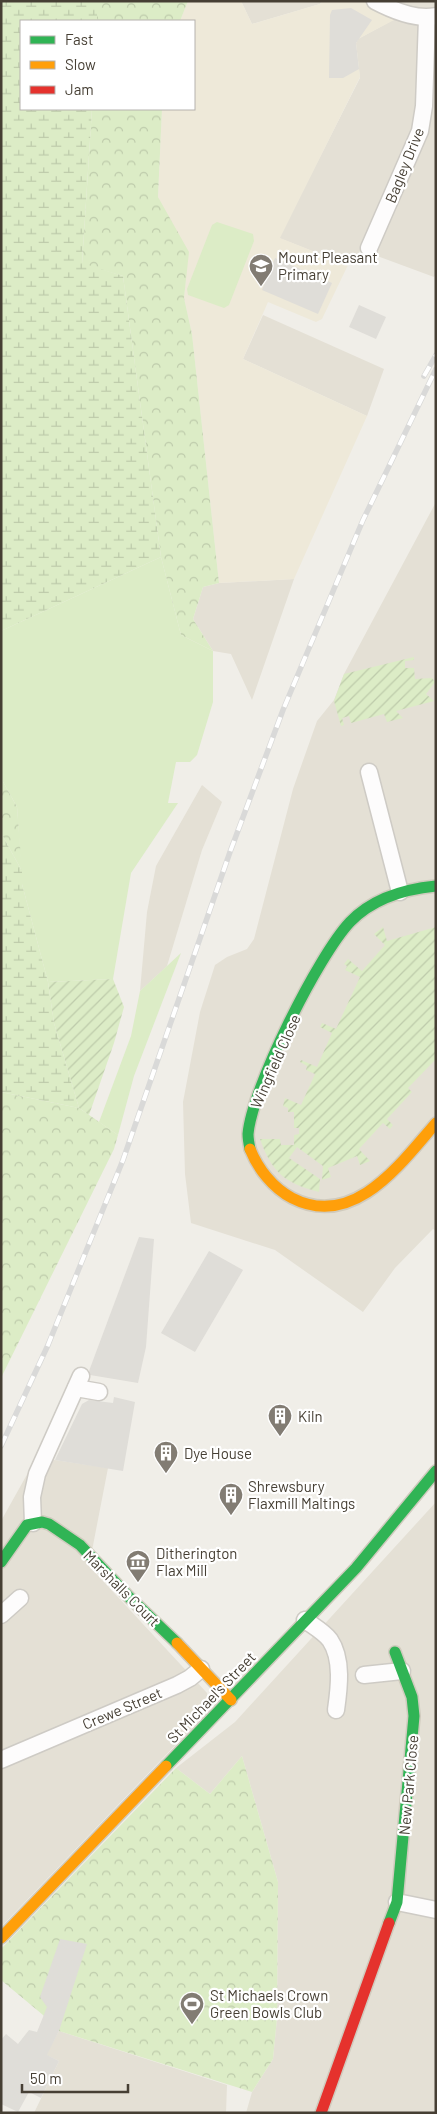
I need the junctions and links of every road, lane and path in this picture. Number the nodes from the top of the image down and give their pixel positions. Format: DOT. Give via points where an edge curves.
graph roads {
  1 [pos="375,1"];
  2 [pos="431,17"];
  3 [pos="369,248"];
  4 [pos="369,772"];
  5 [pos="436,886"];
  6 [pos="400,892"];
  7 [pos="436,1123"];
  8 [pos="98,1392"];
  9 [pos="436,1472"];
  10 [pos="33,1523"];
  11 [pos="1,1562"];
  12 [pos="20,1598"];
  13 [pos="3,1609"];
  14 [pos="305,1620"];
  15 [pos="395,1652"];
  16 [pos="201,1670"];
  17 [pos="402,1671"];
  18 [pos="364,1675"];
  19 [pos="231,1700"];
  20 [pos="336,1710"];
  21 [pos="1,1760"];
  22 [pos="397,1902"];
  23 [pos="436,1910"];
  24 [pos="1,1938"];
  25 [pos="321,2113"];
  1 -- 2 [label="street" via="407,13"];
  2 -- 3 [label="street, Bagley Drive" via="420,130"];
  4 -- 6 [label="street"];
  5 -- 6 [label="street, Wingfield Close"];
  6 -- 7 [label="street, Wingfield Close" via="371,905 349,922 329,951 260,1089 248,1135 252,1157 278,1188 312,1206 334,1206 352,1201 384,1181"];
  8 -- 10 [label="street" via="79,1382 37,1474 32,1497"];
  9 -- 14 [label="street, St Michael's Street" via="356,1568"];
  10 -- 11 [label="street" via="21,1532"];
  10 -- 16 [label="street, Marshalls Court" via="49,1524 80,1545"];
  12 -- 13 [label="street"];
  14 -- 19 [label="street, St Michael's Street"];
  14 -- 20 [label="street" via="326,1636 334,1649 339,1679"];
  15 -- 17 [label="street, New Park Close"];
  16 -- 19 [label="street"];
  16 -- 21 [label="street, Crewe Street" via="177,1685"];
  17 -- 18 [label="street"];
  17 -- 22 [label="street, New Park Close" via="412,1697 414,1716"];
  19 -- 24 [label="street, St Michael's Street"];
  22 -- 23 [label="street"];
  22 -- 25 [label="street, New Park Close"];
}
